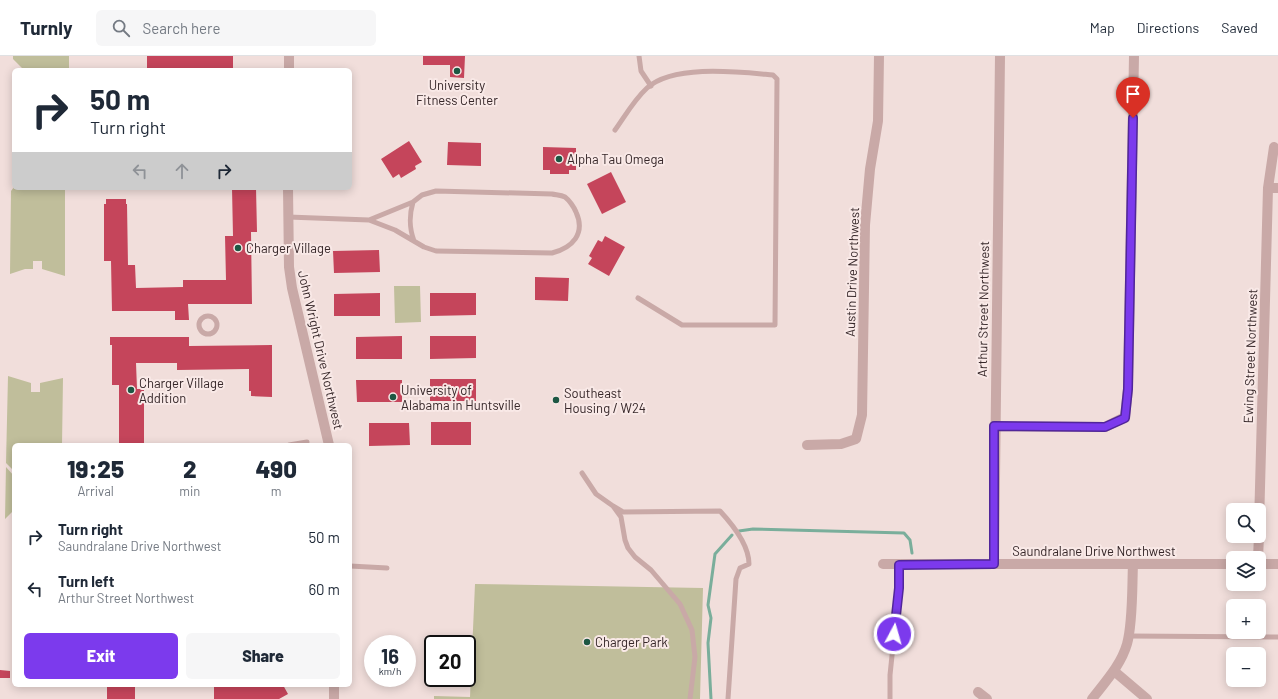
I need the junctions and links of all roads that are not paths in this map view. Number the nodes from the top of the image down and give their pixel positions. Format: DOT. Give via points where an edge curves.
graph roads {
  1 [pos="289,56"];
  2 [pos="639,56"];
  3 [pos="879,56"];
  4 [pos="1000,56"];
  5 [pos="1134,56"];
  6 [pos="289,68"];
  7 [pos="651,86"];
  8 [pos="615,130"];
  9 [pos="1274,148"];
  10 [pos="1273,188"];
  11 [pos="288,190"];
  12 [pos="413,202"];
  13 [pos="288,217"];
  14 [pos="369,220"];
  15 [pos="414,241"];
  16 [pos="638,298"];
  17 [pos="994,426"];
  18 [pos="307,442"];
  19 [pos="301,443"];
  20 [pos="329,443"];
  21 [pos="807,445"];
  22 [pos="582,472"];
  23 [pos="1260,503"];
  24 [pos="614,506"];
  25 [pos="883,564"];
  26 [pos="994,564"];
  27 [pos="1133,564"];
  28 [pos="1226,564"];
  29 [pos="1266,564"];
  30 [pos="1278,564"];
  31 [pos="899,565"];
  32 [pos="352,566"];
  33 [pos="387,568"];
  34 [pos="1128,636"];
  35 [pos="1278,637"];
  36 [pos="1114,672"];
  37 [pos="334,687"];
  38 [pos="978,692"];
  39 [pos="334,699"];
  40 [pos="690,699"];
  41 [pos="728,699"];
  42 [pos="890,699"];
  43 [pos="987,699"];
  44 [pos="1092,699"];
  45 [pos="1147,699"];
  1 -- 6 [label="street"];
  2 -- 7 [label="lane" via="641,71"];
  3 -- 21 [label="street, Austin Drive Northwest" via="878,121 865,225 862,415 856,439 841,444"];
  4 -- 17 [label="street, Arthur Street Northwest"];
  5 -- 17 [label="street" via="1128,381 1125,418 1105,427"];
  7 -- 8 [label="lane" via="636,100"];
  7 -- 16 [label="lane" via="665,78 684,73 736,72 773,75 777,79 775,325 682,324"];
  9 -- 10 [label="street, Ewing Street Northwest"];
  10 -- 23 [label="street, Ewing Street Northwest"];
  11 -- 13 [label="street, John Wright Drive Northwest"];
  12 -- 14 [label="lane"];
  12 -- 15 [label="lane" via="410,224"];
  12 -- 15 [label="lane" via="422,195 436,191 552,194 564,197 574,208 579,219 579,231 574,241 565,250 552,253 436,251"];
  13 -- 14 [label="lane"];
  13 -- 20 [label="street, John Wright Drive Northwest" via="292,288"];
  14 -- 15 [label="lane"];
  17 -- 26 [label="street, Arthur Street Northwest"];
  18 -- 19 [label="lane"];
  22 -- 24 [label="lane" via="596,494"];
  24 -- 40 [label="lane" via="621,517 624,540 628,548 680,604 692,630 695,657"];
  24 -- 41 [label="lane" via="623,512 720,512 729,520 749,553 749,564 740,568 736,579"];
  25 -- 31 [label="street, Saundralane Drive Northwest"];
  26 -- 27 [label="street, Saundralane Drive Northwest"];
  26 -- 31 [label="street, Saundralane Drive Northwest"];
  27 -- 28 [label="street, Saundralane Drive Northwest"];
  27 -- 34 [label="street"];
  29 -- 30 [label="street"];
  31 -- 42 [label="lane"];
  32 -- 33 [label="lane"];
  34 -- 35 [label="lane"];
  34 -- 36 [label="street"];
  36 -- 44 [label="street"];
  36 -- 45 [label="street"];
  37 -- 39 [label="street"];
  38 -- 43 [label="street"];
}
